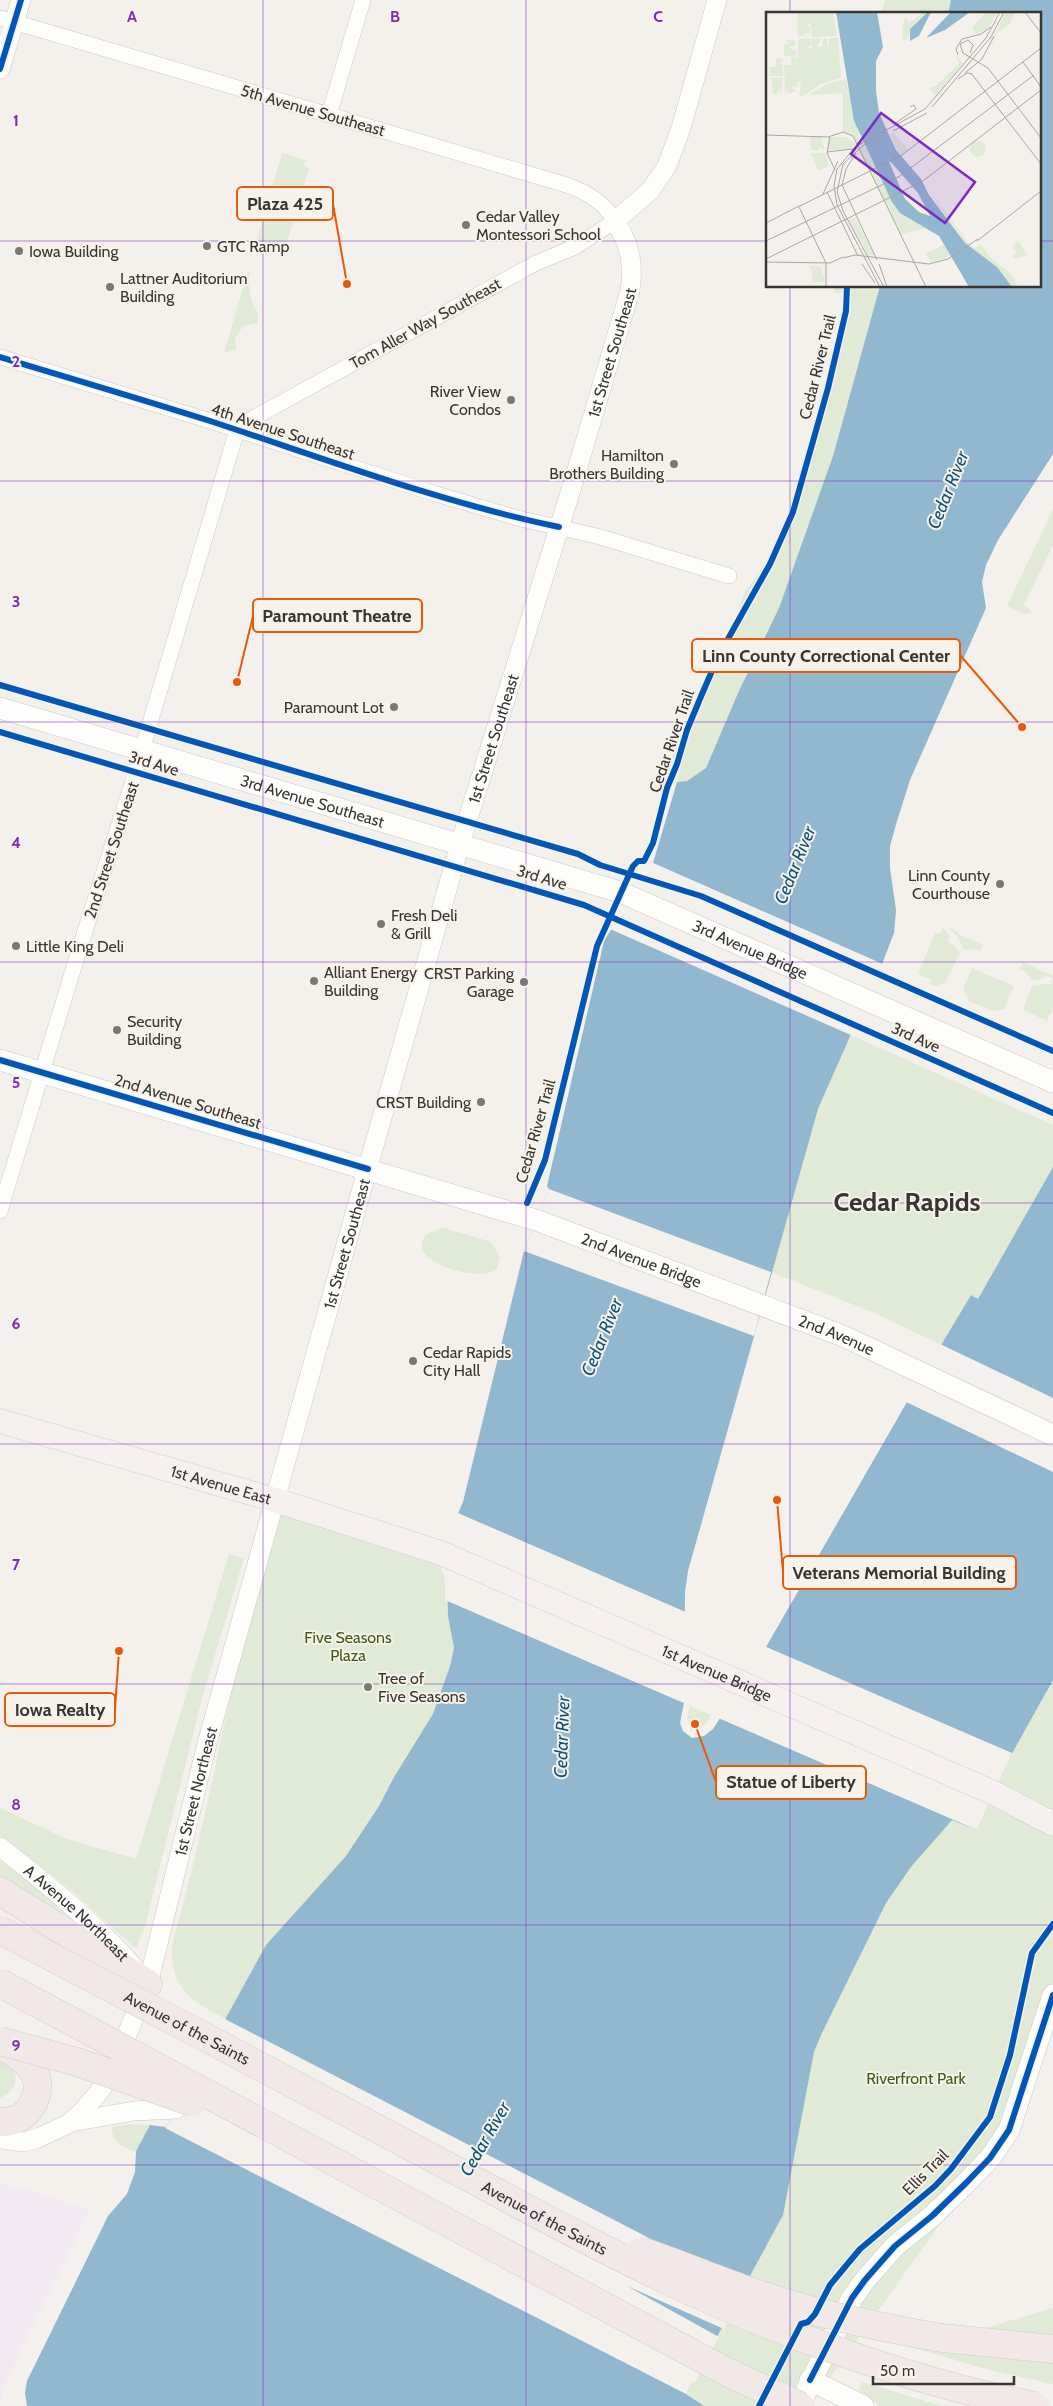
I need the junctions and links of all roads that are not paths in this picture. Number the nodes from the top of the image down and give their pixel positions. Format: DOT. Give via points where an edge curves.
graph roads {
  1 [pos="21,0"];
  2 [pos="363,0"];
  3 [pos="716,0"];
  4 [pos="7,21"];
  5 [pos="0,69"];
  6 [pos="329,115"];
  7 [pos="616,221"];
  8 [pos="0,357"];
  9 [pos="237,430"];
  10 [pos="559,527"];
  11 [pos="729,576"];
  12 [pos="0,708"];
  13 [pos="142,751"];
  14 [pos="460,844"];
  15 [pos="625,894"];
  16 [pos="0,1060"];
  17 [pos="42,1072"];
  18 [pos="1053,1082"];
  19 [pos="368,1169"];
  20 [pos="0,1212"];
  21 [pos="529,1217"];
  22 [pos="763,1304"];
  23 [pos="0,1421"];
  24 [pos="1053,1435"];
  25 [pos="275,1500"];
  26 [pos="440,1553"];
  27 [pos="1053,1824"];
  28 [pos="0,1847"];
  29 [pos="0,1891"];
  30 [pos="0,1930"];
  31 [pos="0,1983"];
  32 [pos="148,1984"];
  33 [pos="1053,1995"];
  34 [pos="0,2032"];
  35 [pos="0,2041"];
  36 [pos="0,2045"];
  37 [pos="108,2079"];
  38 [pos="176,2109"];
  39 [pos="0,2122"];
  40 [pos="70,2123"];
  41 [pos="283,2135"];
  42 [pos="0,2139"];
  43 [pos="521,2206"];
  44 [pos="1053,2348"];
  45 [pos="810,2380"];
  46 [pos="800,2406"];
  47 [pos="863,2406"];
  48 [pos="1034,2406"];
  1 -- 4 [label="street"];
  2 -- 6 [label="street"];
  3 -- 7 [label="street" via="681,128 667,166 650,191"];
  4 -- 5 [label="street"];
  4 -- 6 [label="street, 5th Avenue Southeast"];
  6 -- 7 [label="street, 5th Avenue Southeast" via="576,188 597,200"];
  7 -- 9 [label="street, Tom Aller Way Southeast" via="575,247 536,263 261,413"];
  7 -- 10 [label="street, 1st Street Southeast" via="631,256 630,291"];
  8 -- 9 [label="street, 4th Avenue Southeast"];
  9 -- 10 [label="street, 4th Avenue Southeast" via="436,494"];
  9 -- 13 [label="street, 2nd Street Southeast"];
  10 -- 11 [label="street, 4th Avenue Southeast"];
  10 -- 14 [label="street, 1st Street Southeast"];
  12 -- 13 [label="main road, 3rd Avenue Southeast"];
  13 -- 14 [label="main road, 3rd Avenue Southeast"];
  13 -- 17 [label="street, 2nd Street Southeast"];
  14 -- 15 [label="main road, 3rd Avenue Southeast"];
  14 -- 19 [label="street, 1st Street Southeast"];
  15 -- 18 [label="main road, 3rd Avenue Bridge"];
  16 -- 17 [label="main road, 2nd Avenue Southeast"];
  17 -- 19 [label="main road, 2nd Avenue Southeast"];
  17 -- 20 [label="street, 2nd Street Southeast"];
  19 -- 21 [label="main road, 2nd Avenue Southeast"];
  19 -- 25 [label="street, 1st Street Southeast"];
  21 -- 22 [label="main road, 2nd Avenue Bridge"];
  22 -- 24 [label="main road, 2nd Avenue" via="910,1366"];
  23 -- 25 [label="main road, 1st Avenue East"];
  25 -- 26 [label="main road, 1st Avenue East"];
  25 -- 32 [label="street, 1st Street Northeast" via="208,1740"];
  26 -- 27 [label="main road, 1st Avenue Bridge" via="994,1793"];
  28 -- 32 [label="street, A Avenue Northeast" via="70,1903 120,1951"];
  29 -- 32 [label="highway"];
  30 -- 43 [label="highway, Avenue of the Saints, bridge"];
  31 -- 41 [label="highway, bridge"];
  32 -- 37 [label="street, 1st Street Northeast"];
  33 -- 45 [label="main road" via="1008,2130 990,2158 932,2216 895,2246 865,2280 852,2298"];
  34 -- 37 [label="highway"];
  35 -- 41 [label="highway, bridge" via="99,2069"];
  36 -- 39 [label="highway" via="32,2069 38,2092 26,2113"];
  37 -- 40 [label="street, 1st Street Northeast"];
  38 -- 40 [label="street" via="119,2113"];
  40 -- 42 [label="street" via="24,2142"];
  41 -- 46 [label="highway, bridge" via="727,2372"];
  43 -- 44 [label="highway, bridge" via="767,2297 861,2322 942,2338"];
  43 -- 48 [label="highway, Avenue of the Saints, bridge" via="673,2284 796,2335 945,2384"];
  45 -- 46 [label="main road"];
  45 -- 47 [label="main road"];
}
